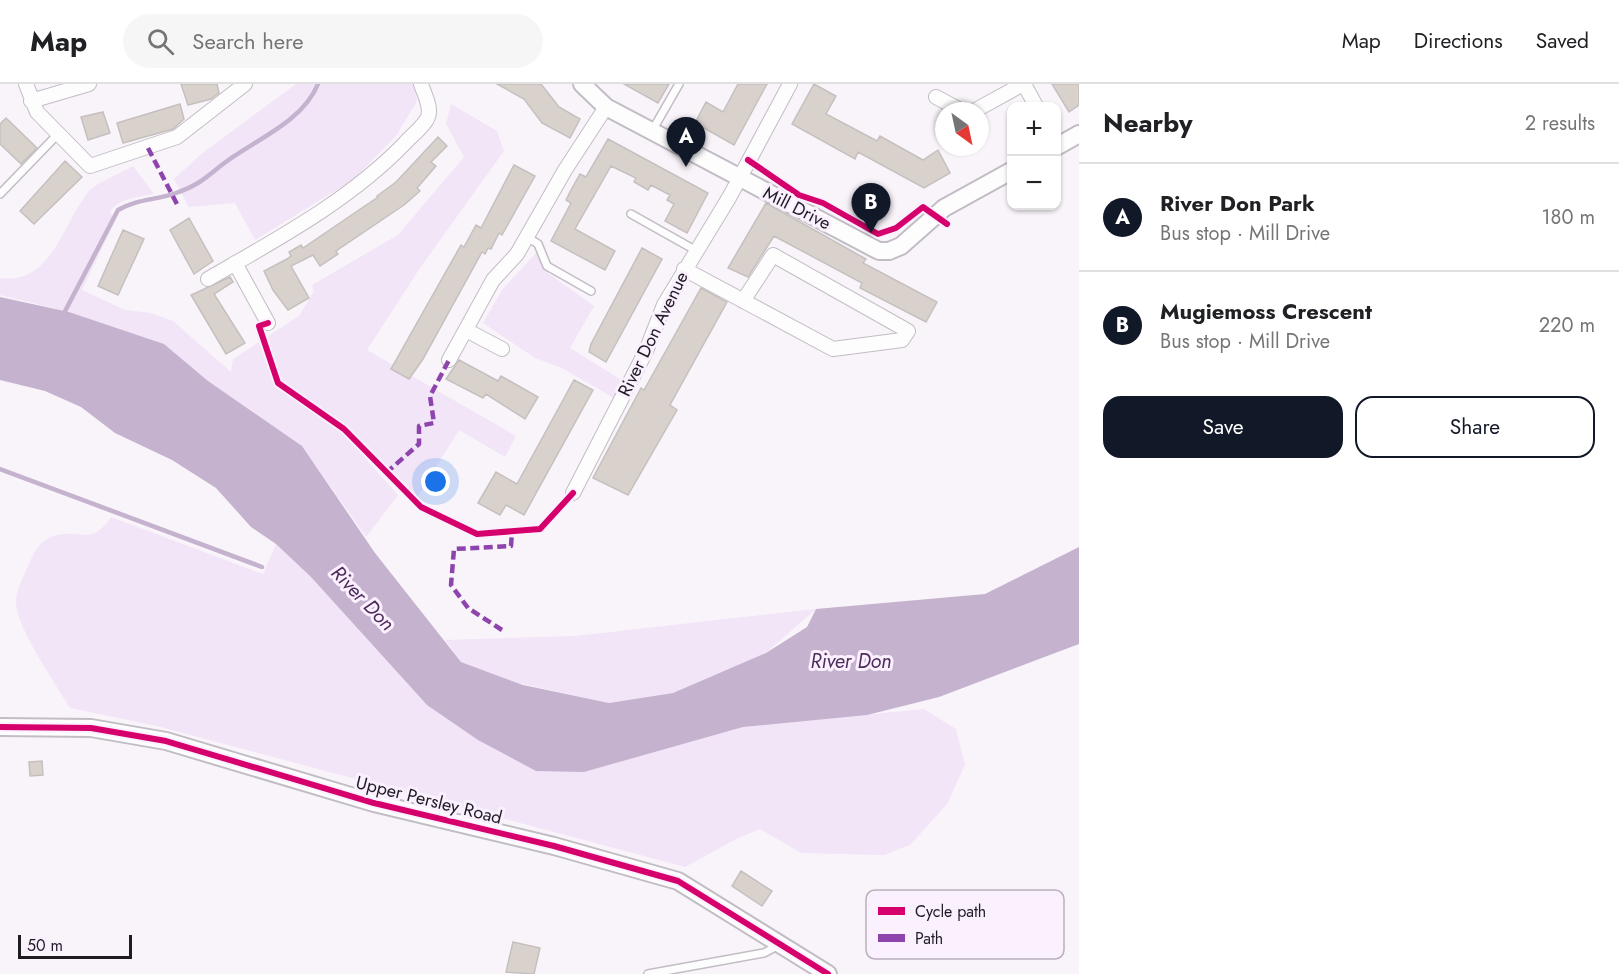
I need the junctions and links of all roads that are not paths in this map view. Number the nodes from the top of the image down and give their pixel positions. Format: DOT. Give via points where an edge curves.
graph roads {
  1 [pos="26,84"];
  2 [pos="89,84"];
  3 [pos="245,84"];
  4 [pos="421,84"];
  5 [pos="582,84"];
  6 [pos="679,84"];
  7 [pos="790,84"];
  8 [pos="1023,84"];
  9 [pos="936,97"];
  10 [pos="31,101"];
  11 [pos="945,102"];
  12 [pos="1034,102"];
  13 [pos="989,103"];
  14 [pos="606,107"];
  15 [pos="652,131"];
  16 [pos="58,134"];
  17 [pos="1079,134"];
  18 [pos="1061,143"];
  19 [pos="1007,173"];
  20 [pos="738,178"];
  21 [pos="0,194"];
  22 [pos="631,214"];
  23 [pos="527,237"];
  24 [pos="695,250"];
  25 [pos="235,263"];
  26 [pos="684,269"];
  27 [pos="208,279"];
  28 [pos="591,291"];
  29 [pos="744,301"];
  30 [pos="268,323"];
  31 [pos="466,330"];
  32 [pos="502,349"];
  33 [pos="448,360"];
  34 [pos="573,493"];
  35 [pos="0,727"];
  36 [pos="781,944"];
  37 [pos="648,974"];
  38 [pos="828,974"];
  1 -- 10 [label="street"];
  2 -- 10 [label="street"];
  3 -- 16 [label="street" via="177,137 90,166"];
  4 -- 25 [label="street" via="429,110 427,119 392,156 358,186 294,230"];
  5 -- 14 [label="street, Mill Drive"];
  6 -- 15 [label="lane"];
  7 -- 20 [label="street, River Don Avenue"];
  8 -- 12 [label="street"];
  8 -- 13 [label="street"];
  9 -- 11 [label="street"];
  10 -- 16 [label="street"];
  14 -- 15 [label="street, Mill Drive"];
  14 -- 23 [label="street"];
  15 -- 20 [label="street, Mill Drive"];
  16 -- 21 [label="lane"];
  17 -- 18 [label="street"];
  19 -- 20 [label="street, Mill Drive" via="945,208 901,246 889,251 870,247"];
  20 -- 24 [label="street, River Don Avenue"];
  22 -- 24 [label="lane"];
  23 -- 28 [label="lane" via="538,244 547,266"];
  23 -- 31 [label="street" via="493,280"];
  24 -- 26 [label="street, River Don Avenue"];
  25 -- 27 [label="street"];
  25 -- 30 [label="street"];
  26 -- 29 [label="street"];
  26 -- 34 [label="street, River Don Avenue"];
  29 -- 29 [label="street" via="833,349 902,340 908,331 773,255"];
  31 -- 32 [label="street"];
  31 -- 33 [label="street"];
  35 -- 36 [label="street, Upper Persley Road" via="91,728 138,735 374,803 610,862 678,881"];
  36 -- 37 [label="lane" via="753,956"];
  36 -- 38 [label="street, Upper Persley Road"];
}
